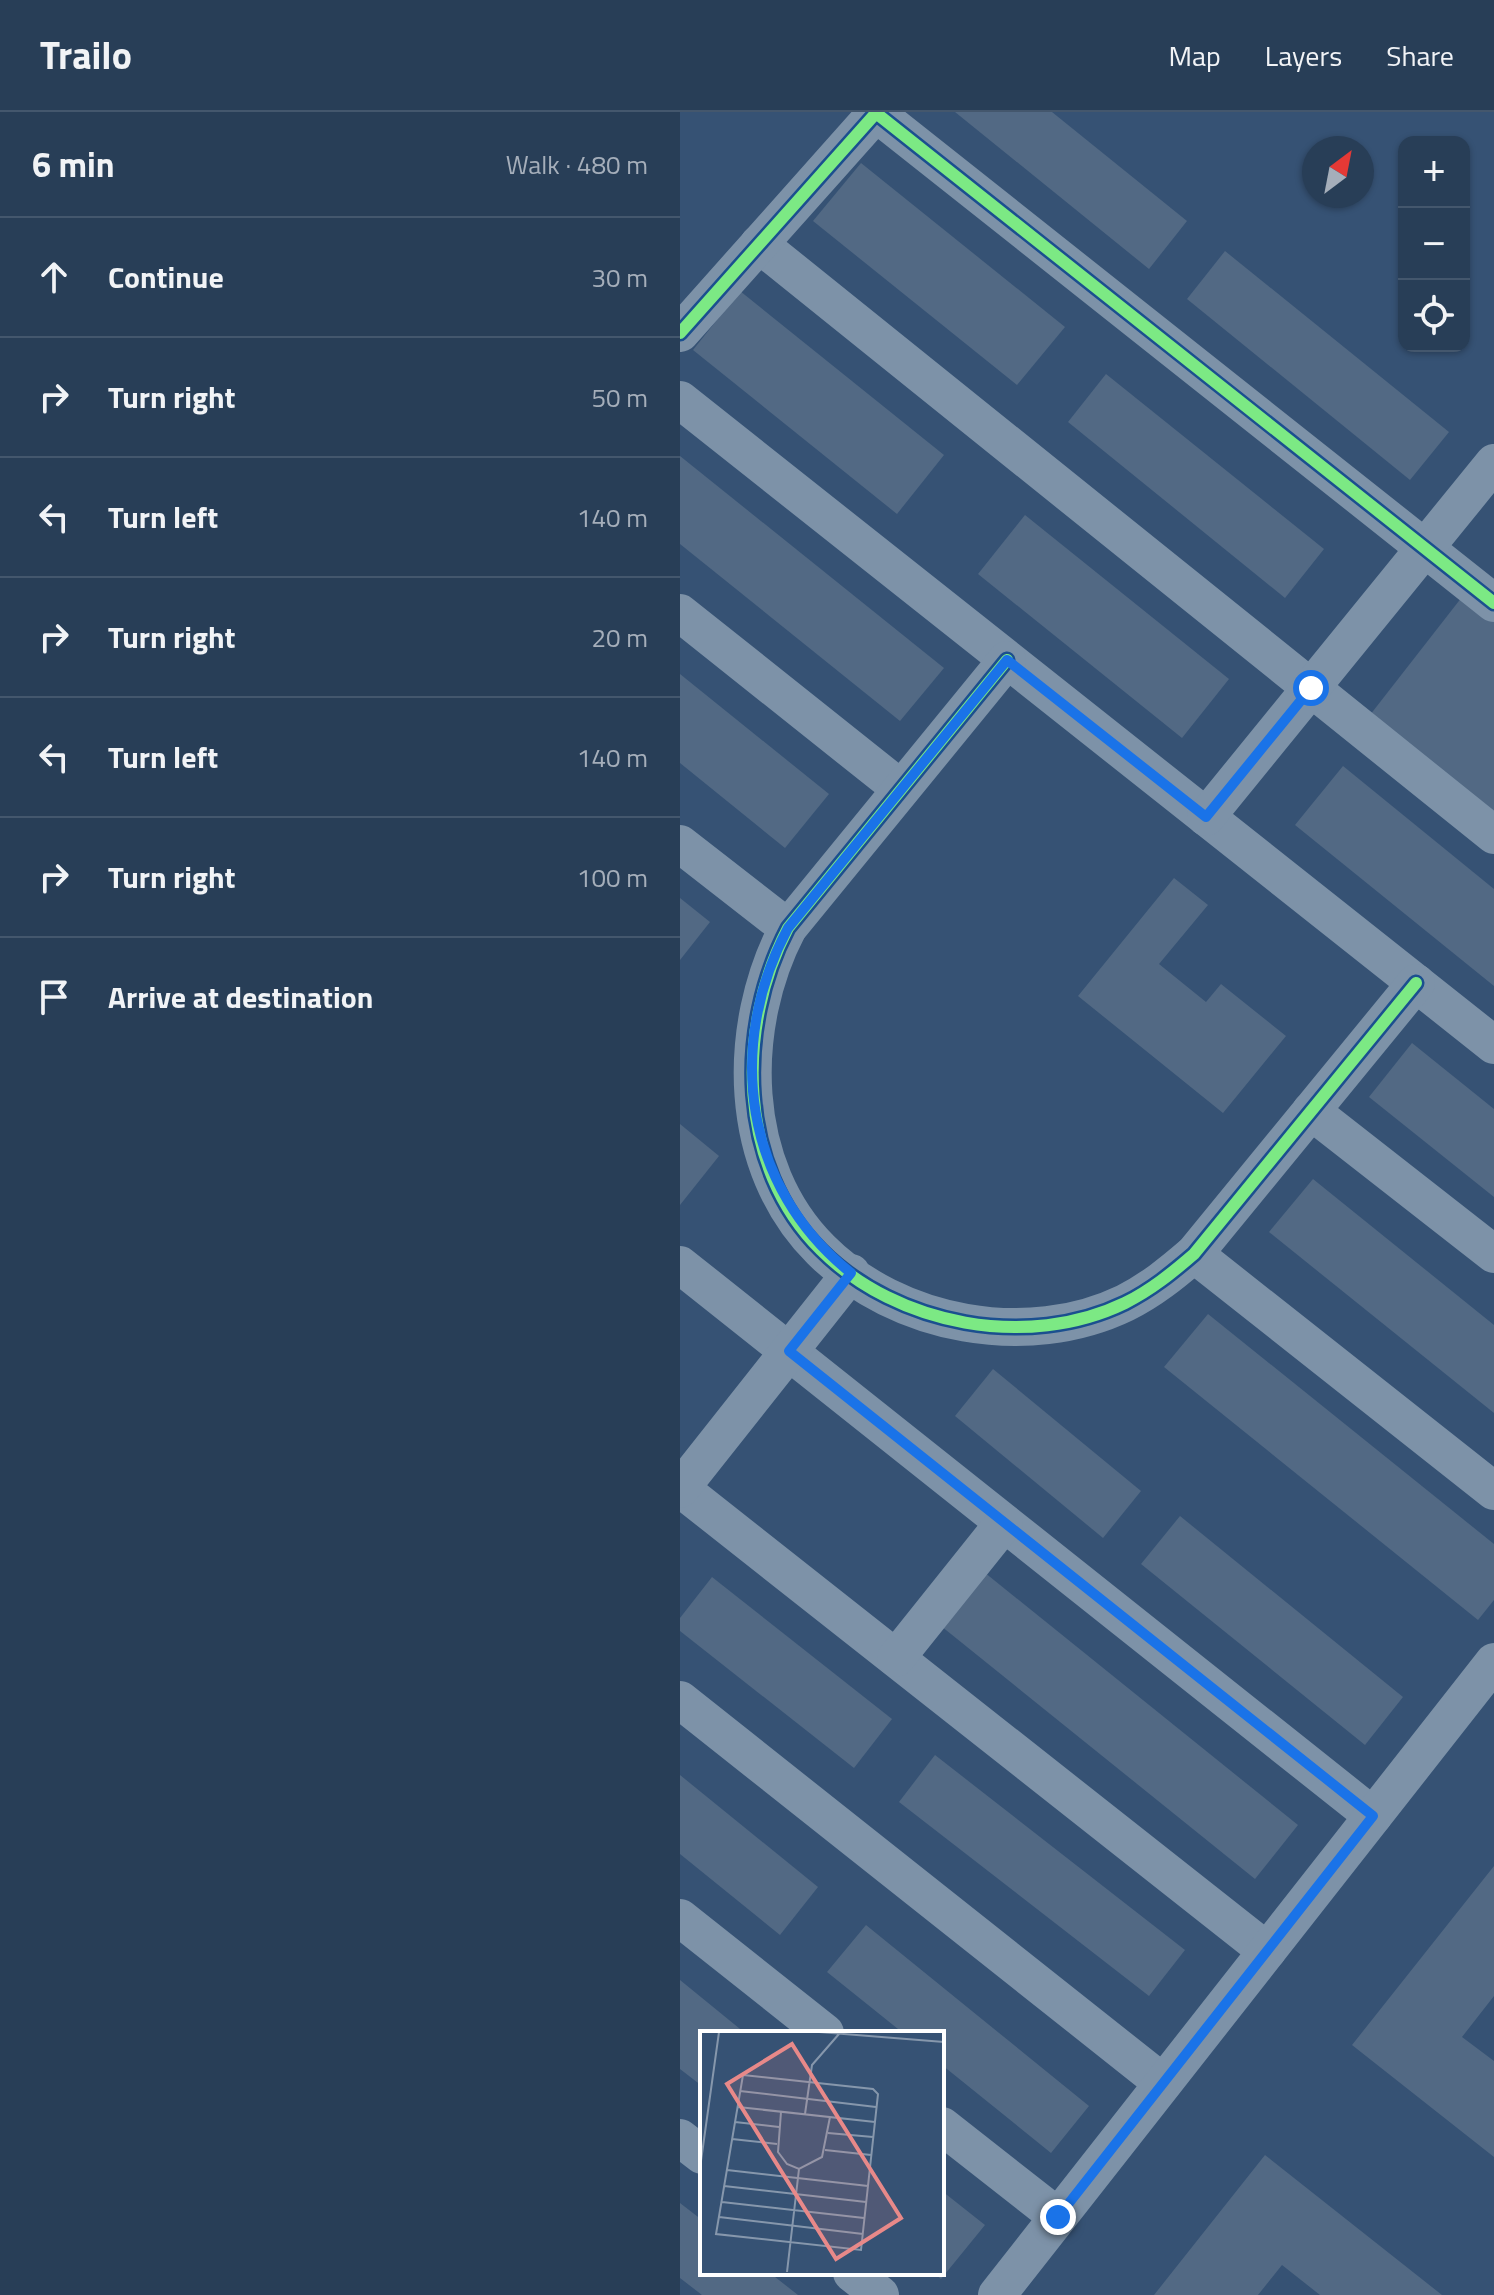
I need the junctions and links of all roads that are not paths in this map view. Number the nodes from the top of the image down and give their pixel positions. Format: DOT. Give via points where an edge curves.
graph roads {
  1 [pos="759,244"];
  2 [pos="680,333"];
  3 [pos="680,400"];
  4 [pos="1494,463"];
  5 [pos="1424,547"];
  6 [pos="1494,603"];
  7 [pos="680,613"];
  8 [pos="1007,660"];
  9 [pos="1311,688"];
  10 [pos="901,789"];
  11 [pos="1206,817"];
  12 [pos="1494,835"];
  13 [pos="680,844"];
  14 [pos="788,928"];
  15 [pos="1416,983"];
  16 [pos="1494,1045"];
  17 [pos="1311,1111"];
  18 [pos="1194,1254"];
  19 [pos="1494,1254"];
  20 [pos="680,1265"];
  21 [pos="851,1273"];
  22 [pos="789,1351"];
  23 [pos="680,1488"];
  24 [pos="1494,1491"];
  25 [pos="1004,1523"];
  26 [pos="896,1658"];
  27 [pos="1494,1662"];
  28 [pos="680,1700"];
  29 [pos="1373,1816"];
  30 [pos="682,1923"];
  31 [pos="1267,1951"];
  32 [pos="822,2031"];
  33 [pos="1163,2083"];
  34 [pos="944,2128"];
  35 [pos="680,2138"];
  36 [pos="700,2153"];
  37 [pos="1058,2217"];
  38 [pos="855,2275"];
  39 [pos="880,2295"];
  40 [pos="997,2295"];
  1 -- 2 [label="street"];
  1 -- 5 [label="street" via="876,113"];
  1 -- 9 [label="street"];
  3 -- 8 [label="street"];
  4 -- 5 [label="street"];
  5 -- 6 [label="street"];
  5 -- 9 [label="street"];
  7 -- 10 [label="street"];
  8 -- 10 [label="street"];
  8 -- 11 [label="street"];
  9 -- 11 [label="street"];
  9 -- 12 [label="street"];
  10 -- 14 [label="street"];
  11 -- 15 [label="street"];
  13 -- 14 [label="street"];
  14 -- 21 [label="street" via="769,964 758,1003 753,1108 767,1163 794,1214 820,1249"];
  15 -- 16 [label="street"];
  15 -- 17 [label="street"];
  17 -- 18 [label="street"];
  17 -- 19 [label="street"];
  18 -- 21 [label="street" via="1163,1281 1123,1304 1070,1322 1017,1327 965,1323 917,1311"];
  18 -- 24 [label="street"];
  20 -- 22 [label="street"];
  21 -- 22 [label="street"];
  22 -- 23 [label="street"];
  22 -- 25 [label="street"];
  23 -- 26 [label="street"];
  25 -- 26 [label="street"];
  25 -- 29 [label="street"];
  26 -- 31 [label="street"];
  27 -- 29 [label="street"];
  28 -- 33 [label="street"];
  29 -- 31 [label="street"];
  30 -- 32 [label="street"];
  31 -- 33 [label="street"];
  33 -- 37 [label="street"];
  34 -- 37 [label="street"];
  35 -- 36 [label="street"];
  37 -- 40 [label="street"];
  38 -- 39 [label="street"];
}
